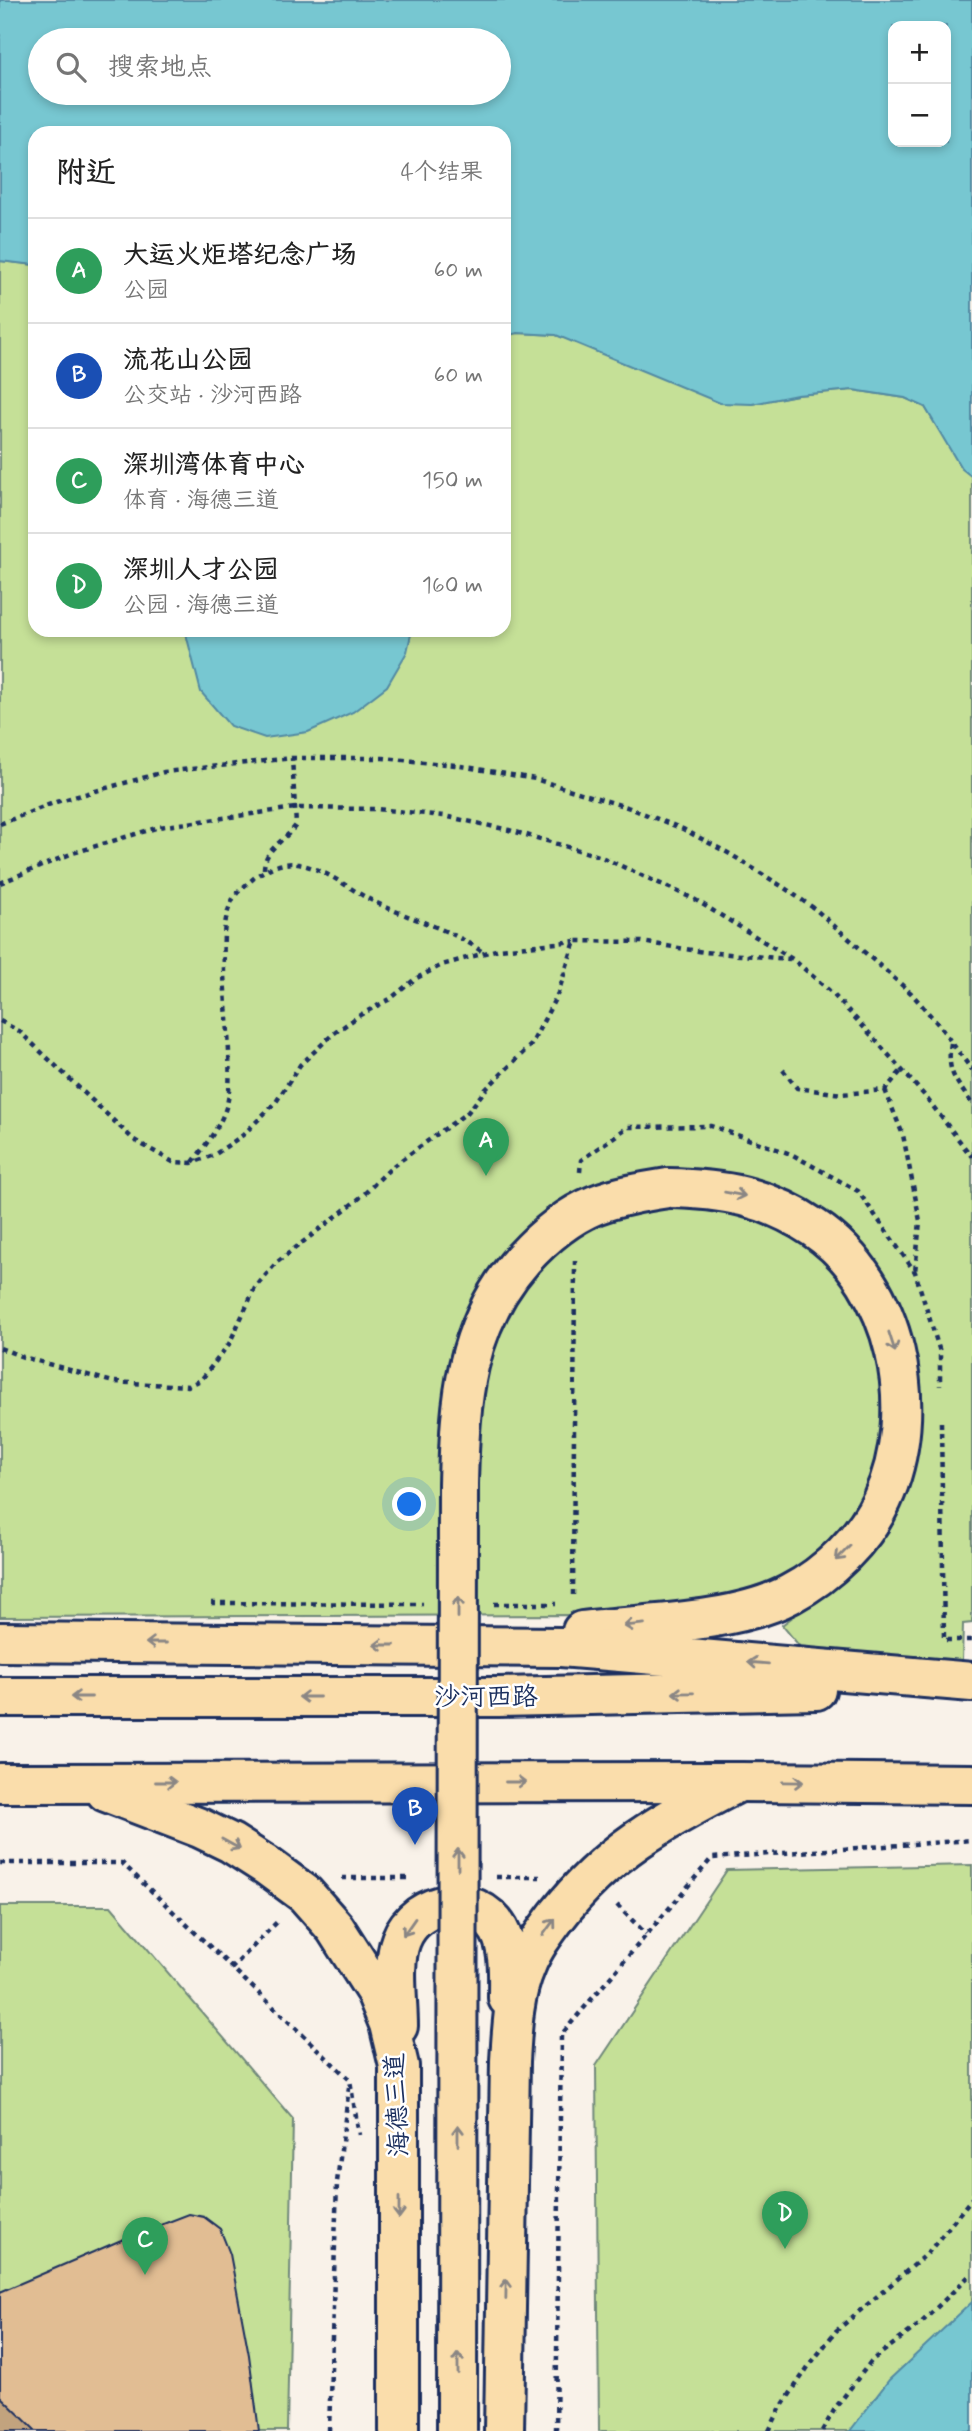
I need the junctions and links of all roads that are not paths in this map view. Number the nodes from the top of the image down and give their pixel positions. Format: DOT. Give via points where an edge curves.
graph roads {
  1 [pos="0,1642"];
  2 [pos="468,1645"];
  3 [pos="972,1684"];
  4 [pos="0,1697"];
  5 [pos="740,1782"];
  6 [pos="0,1783"];
  7 [pos="77,1783"];
  8 [pos="972,1784"];
  9 [pos="510,2061"];
  10 [pos="399,2066"];
  11 [pos="399,2431"];
  12 [pos="457,2431"];
  13 [pos="504,2431"];
  2 -- 1 [label="main road, one-way"];
  3 -- 2 [label="main road, one-way" via="614,1651"];
  12 -- 2 [label="main road, one-way, bridge" via="459,1433 473,1347 495,1295 541,1239 565,1220 627,1195 668,1188 745,1195 815,1228 841,1251 863,1278 886,1323 901,1394 894,1469 863,1532 843,1555 791,1594 733,1614"];
  3 -- 4 [label="main road, 沙河西路, one-way" via="499,1697"];
  7 -- 5 [label="main road, one-way"];
  5 -- 8 [label="main road, one-way"];
  9 -- 5 [label="main road, one-way" via="515,2005 525,1967 565,1905 590,1876 640,1837"];
  6 -- 7 [label="main road"];
  7 -- 10 [label="main road, 海德三道, one-way" via="231,1843 305,1894 335,1928 376,1992"];
  9 -- 10 [label="main road, one-way" via="505,1943 479,1911 440,1905 415,1918 400,1942"];
  13 -- 9 [label="main road, one-way"];
  10 -- 11 [label="main road, 海德三道, one-way"];
}
